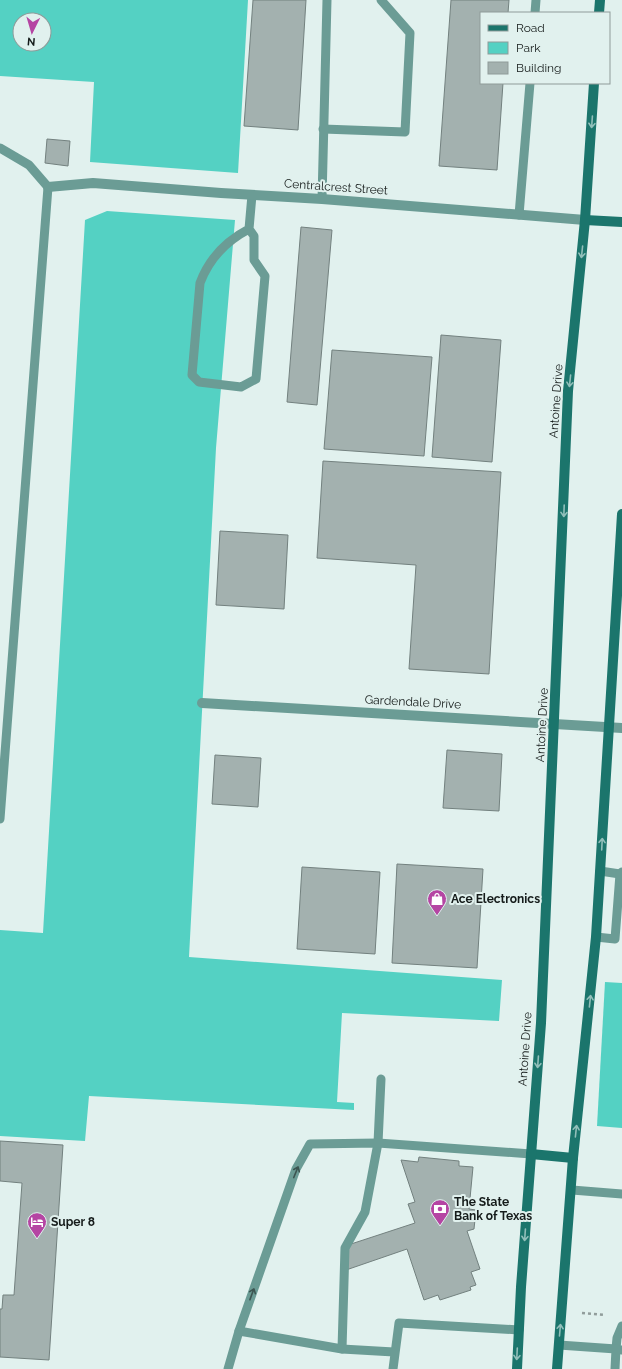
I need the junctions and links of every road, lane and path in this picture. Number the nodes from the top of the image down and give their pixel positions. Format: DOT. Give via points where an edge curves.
graph roads {
  1 [pos="327,0"];
  2 [pos="381,0"];
  3 [pos="536,0"];
  4 [pos="600,0"];
  5 [pos="535,12"];
  6 [pos="599,12"];
  7 [pos="530,84"];
  8 [pos="594,84"];
  9 [pos="323,129"];
  10 [pos="0,148"];
  11 [pos="48,187"];
  12 [pos="252,195"];
  13 [pos="322,198"];
  14 [pos="519,215"];
  15 [pos="585,220"];
  16 [pos="622,222"];
  17 [pos="249,230"];
  18 [pos="622,514"];
  19 [pos="202,703"];
  20 [pos="555,724"];
  21 [pos="609,727"];
  22 [pos="622,728"];
  23 [pos="0,819"];
  24 [pos="600,871"];
  25 [pos="621,873"];
  26 [pos="596,937"];
  27 [pos="380,1079"];
  28 [pos="378,1143"];
  29 [pos="531,1154"];
  30 [pos="574,1158"];
  31 [pos="572,1190"];
  32 [pos="621,1197"];
  33 [pos="582,1313"];
  34 [pos="605,1315"];
  35 [pos="622,1326"];
  36 [pos="519,1330"];
  37 [pos="239,1331"];
  38 [pos="559,1345"];
  39 [pos="342,1349"];
  40 [pos="619,1350"];
  41 [pos="394,1352"];
  42 [pos="228,1369"];
  43 [pos="393,1369"];
  44 [pos="517,1369"];
  45 [pos="557,1369"];
  46 [pos="615,1369"];
  1 -- 9 [label="lane"];
  2 -- 9 [label="lane" via="410,33 405,132"];
  3 -- 5 [label="lane"];
  4 -- 6 [label="main road"];
  7 -- 14 [label="lane"];
  8 -- 15 [label="main road, Antoine Drive, one-way"];
  9 -- 13 [label="lane"];
  10 -- 11 [label="lane" via="29,165"];
  11 -- 12 [label="street, Centralcrest Street" via="93,183"];
  11 -- 23 [label="lane"];
  12 -- 13 [label="street, Centralcrest Street"];
  12 -- 17 [label="lane"];
  13 -- 14 [label="street, Centralcrest Street"];
  14 -- 15 [label="street, Centralcrest Street"];
  15 -- 16 [label="main road, Centralcrest Street"];
  15 -- 20 [label="main road, Antoine Drive, one-way" via="568,391"];
  17 -- 17 [label="lane" via="220,250 205,270 200,283 192,375 199,382 240,387 256,379 265,276 254,260 254,236"];
  18 -- 21 [label="main road"];
  19 -- 20 [label="street, Gardendale Drive"];
  20 -- 21 [label="street, Gardendale Drive"];
  20 -- 29 [label="main road, Antoine Drive, one-way"];
  21 -- 22 [label="street, Gardendale Drive"];
  24 -- 21 [label="main road, one-way"];
  24 -- 25 [label="lane"];
  24 -- 26 [label="main road"];
  25 -- 26 [label="lane" via="615,939"];
  30 -- 26 [label="main road, one-way"];
  27 -- 28 [label="lane"];
  28 -- 29 [label="lane"];
  37 -- 28 [label="lane, one-way" via="296,1170 310,1144"];
  28 -- 39 [label="lane" via="365,1212 345,1248"];
  29 -- 30 [label="main road"];
  29 -- 36 [label="main road, Antoine Drive, one-way"];
  30 -- 31 [label="main road"];
  31 -- 32 [label="lane"];
  38 -- 31 [label="main road, one-way"];
  33 -- 34 [label="path"];
  35 -- 40 [label="lane" via="617,1338"];
  36 -- 41 [label="lane" via="399,1322"];
  36 -- 44 [label="main road, Antoine Drive, one-way"];
  37 -- 39 [label="lane"];
  37 -- 42 [label="lane"];
  38 -- 40 [label="lane"];
  38 -- 45 [label="main road"];
  39 -- 41 [label="lane"];
  40 -- 46 [label="lane"];
  41 -- 43 [label="lane"];
}
